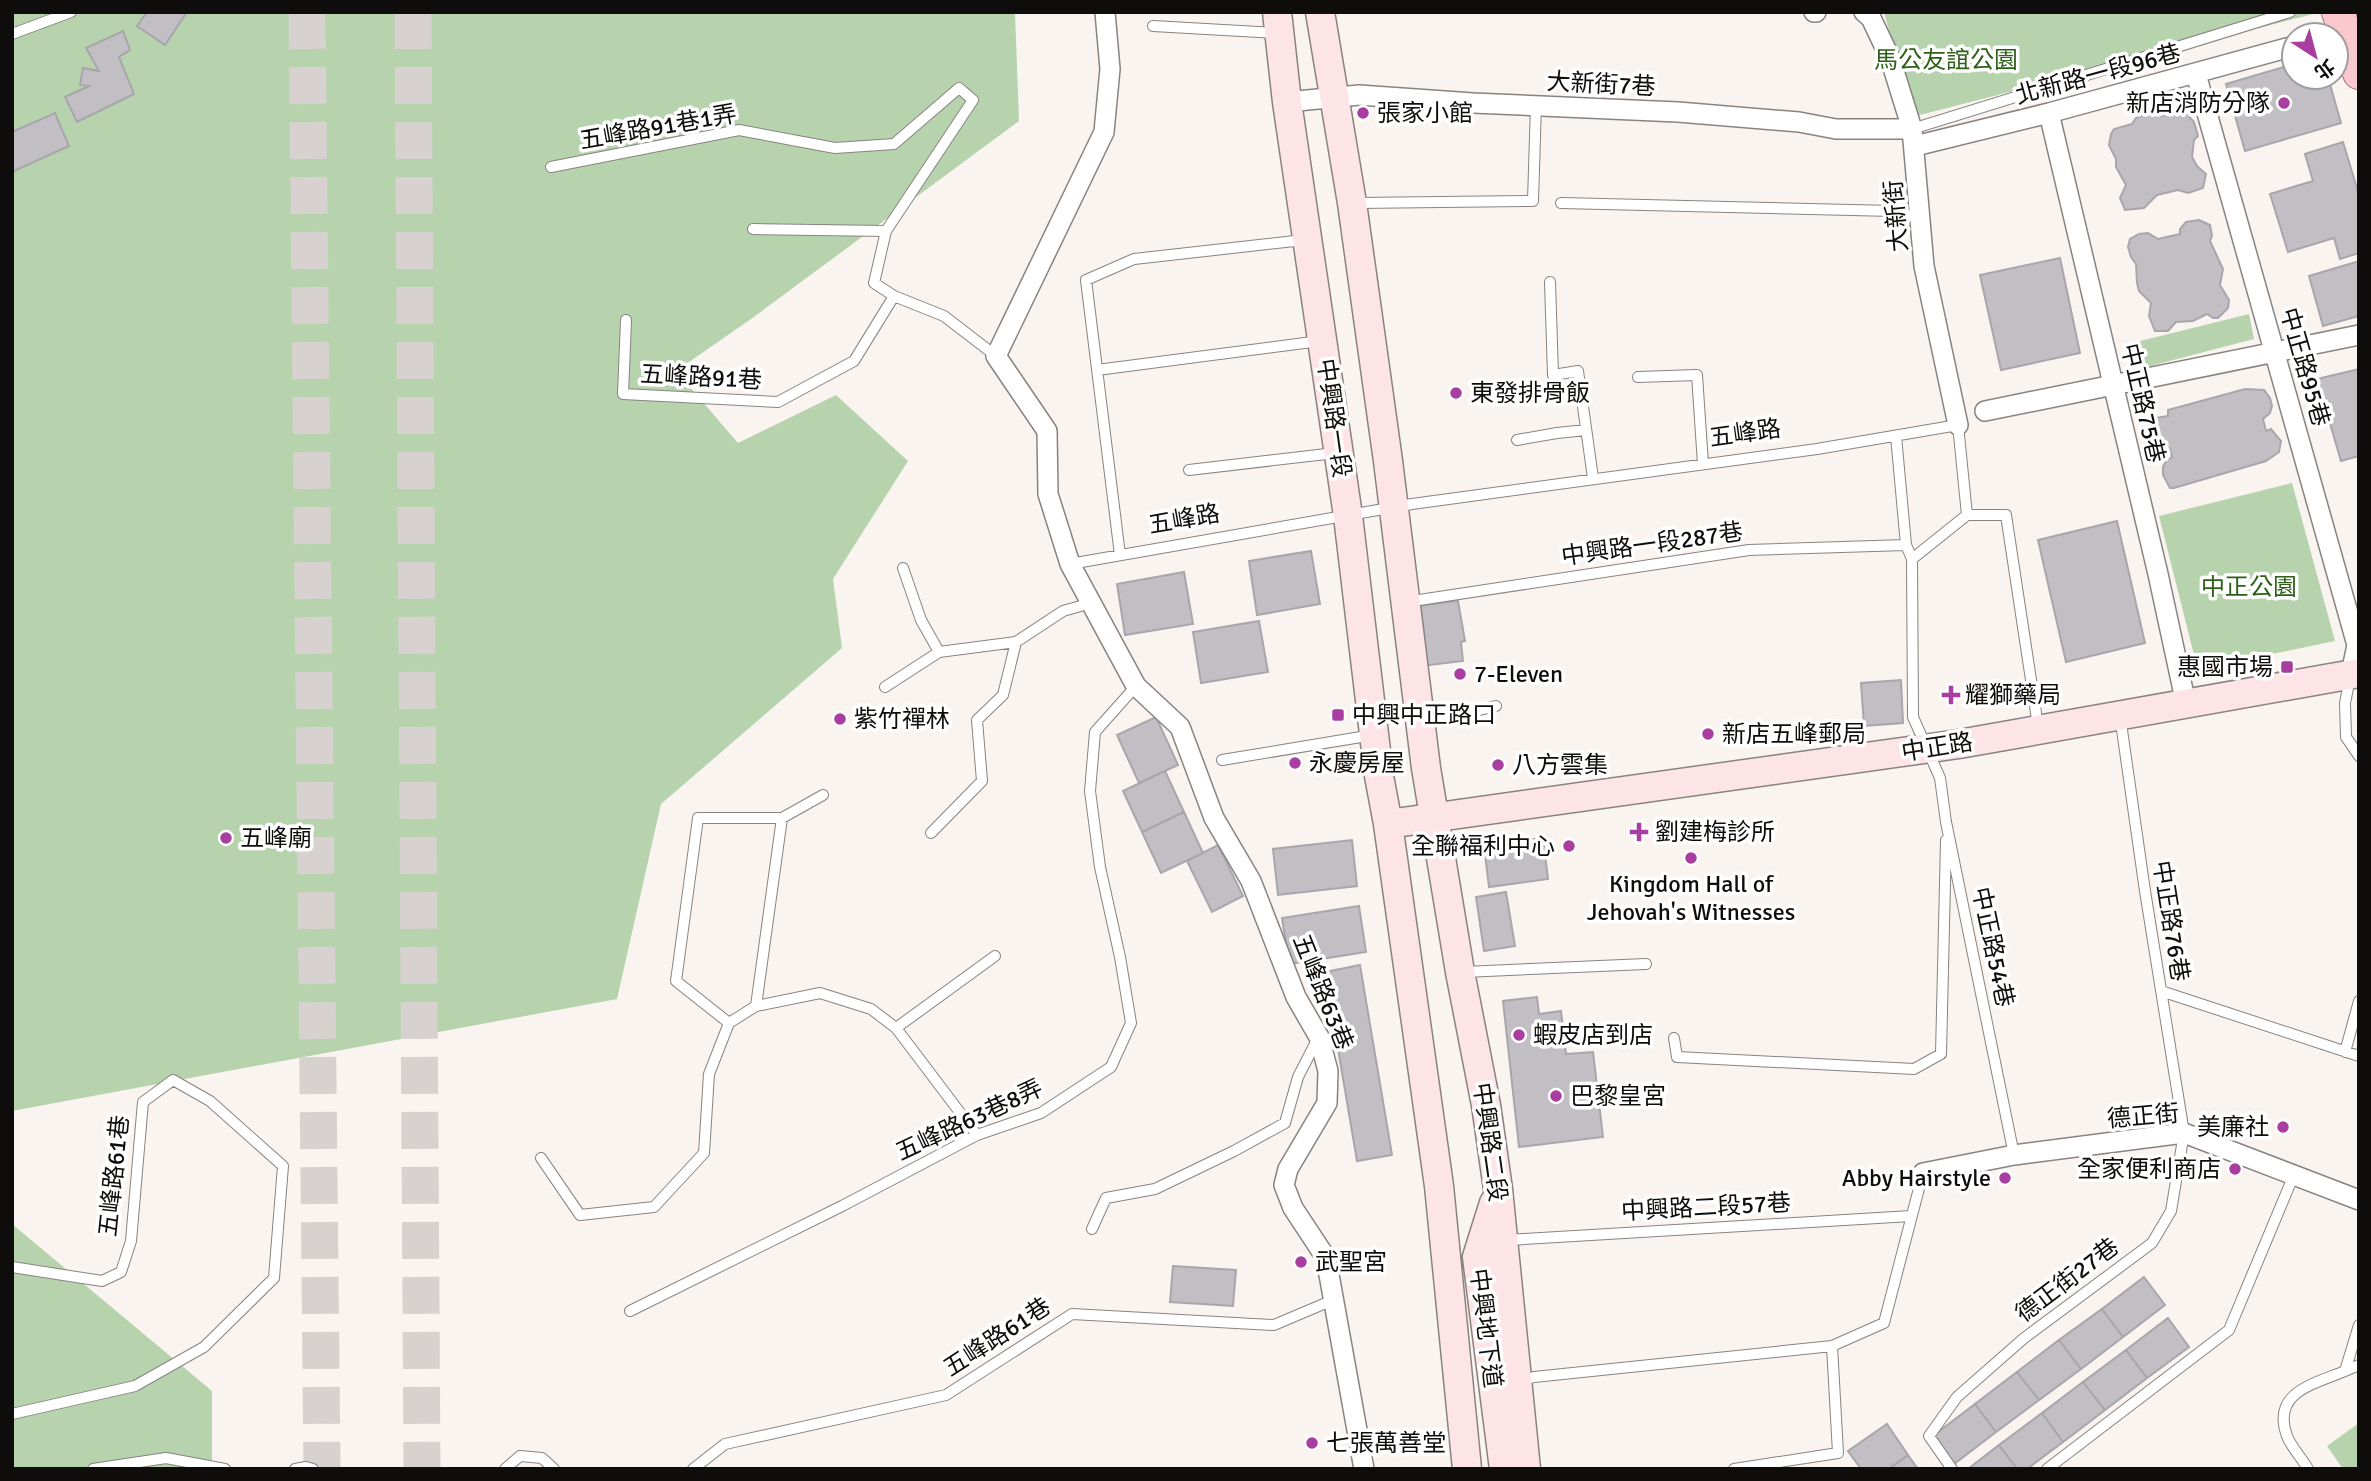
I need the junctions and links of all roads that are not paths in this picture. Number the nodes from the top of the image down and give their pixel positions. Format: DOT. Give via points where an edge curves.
graph roads {
  1 [pos="71,12"];
  2 [pos="1105,12"];
  3 [pos="1321,12"];
  4 [pos="1864,12"];
  5 [pos="2290,12"];
  6 [pos="1278,23"];
  7 [pos="1153,26"];
  8 [pos="12,34"];
  9 [pos="2350,45"];
  10 [pos="2280,50"];
  11 [pos="2359,73"];
  12 [pos="2196,74"];
  13 [pos="1335,97"];
  14 [pos="1287,103"];
  15 [pos="1536,105"];
  16 [pos="2049,113"];
  17 [pos="1913,138"];
  18 [pos="551,167"];
  19 [pos="1352,202"];
  20 [pos="1561,203"];
  21 [pos="1921,219"];
  22 [pos="753,229"];
  23 [pos="886,231"];
  24 [pos="1308,239"];
  25 [pos="1550,282"];
  26 [pos="894,296"];
  27 [pos="626,320"];
  28 [pos="2359,335"];
  29 [pos="1324,341"];
  30 [pos="2275,352"];
  31 [pos="996,356"];
  32 [pos="1097,370"];
  33 [pos="1638,377"];
  34 [pos="2113,384"];
  35 [pos="1985,411"];
  36 [pos="1958,425"];
  37 [pos="1586,430"];
  38 [pos="1896,436"];
  39 [pos="1517,440"];
  40 [pos="1339,453"];
  41 [pos="1703,464"];
  42 [pos="1189,470"];
  43 [pos="1593,478"];
  44 [pos="1393,508"];
  45 [pos="1968,515"];
  46 [pos="1348,516"];
  47 [pos="1906,545"];
  48 [pos="1119,555"];
  49 [pos="1912,559"];
  50 [pos="1070,564"];
  51 [pos="903,568"];
  52 [pos="1406,602"];
  53 [pos="1091,603"];
  54 [pos="1016,642"];
  55 [pos="939,652"];
  56 [pos="2355,674"];
  57 [pos="1136,686"];
  58 [pos="885,687"];
  59 [pos="2186,704"];
  60 [pos="1496,706"];
  61 [pos="2120,716"];
  62 [pos="1421,724"];
  63 [pos="2039,730"];
  64 [pos="1374,735"];
  65 [pos="1927,749"];
  66 [pos="2359,756"];
  67 [pos="1222,760"];
  68 [pos="823,796"];
  69 [pos="1435,817"];
  70 [pos="782,818"];
  71 [pos="1946,822"];
  72 [pos="1388,824"];
  73 [pos="931,833"];
  74 [pos="995,956"];
  75 [pos="1646,964"];
  76 [pos="1460,972"];
  77 [pos="2161,991"];
  78 [pos="2359,1001"];
  79 [pos="756,1006"];
  80 [pos="729,1023"];
  81 [pos="896,1028"];
  82 [pos="1319,1037"];
  83 [pos="1674,1038"];
  84 [pos="2345,1052"];
  85 [pos="2359,1056"];
  86 [pos="2183,1133"];
  87 [pos="977,1135"];
  88 [pos="2014,1155"];
  89 [pos="541,1158"];
  90 [pos="1923,1174"];
  91 [pos="2293,1177"];
  92 [pos="1498,1189"];
  93 [pos="2359,1200"];
  94 [pos="1912,1216"];
  95 [pos="1092,1229"];
  96 [pos="1503,1240"];
  97 [pos="12,1267"];
  98 [pos="1333,1300"];
  99 [pos="630,1311"];
  100 [pos="2359,1325"];
  101 [pos="1832,1346"];
  102 [pos="2359,1365"];
  103 [pos="2345,1371"];
  104 [pos="1517,1381"];
  105 [pos="12,1414"];
  106 [pos="520,1456"];
  107 [pos="93,1469"];
  108 [pos="225,1469"];
  109 [pos="295,1469"];
  110 [pos="313,1469"];
  111 [pos="505,1469"];
  112 [pos="519,1469"];
  113 [pos="554,1469"];
  114 [pos="693,1469"];
  115 [pos="1364,1469"];
  116 [pos="1467,1469"];
  117 [pos="1504,1469"];
  118 [pos="1525,1469"];
  119 [pos="1734,1469"];
  120 [pos="1952,1469"];
  121 [pos="2047,1469"];
  122 [pos="2308,1469"];
  1 -- 8 [label="lane"];
  2 -- 31 [label="street" via="1110,69 1104,132"];
  3 -- 13 [label="street, 中興路一段"];
  4 -- 17 [label="street, 大新街" via="1890,58"];
  5 -- 17 [label="lane"];
  6 -- 7 [label="lane"];
  6 -- 14 [label="street, 中興路一段"];
  9 -- 11 [label="main road"];
  10 -- 12 [label="street, 北新路一段96巷"];
  12 -- 16 [label="street, 北新路一段96巷"];
  12 -- 30 [label="street, 中正路95巷"];
  13 -- 14 [label="street, 大新街7巷"];
  13 -- 15 [label="street, 大新街7巷"];
  13 -- 19 [label="street, 中興路一段"];
  14 -- 24 [label="street, 中興路一段"];
  15 -- 17 [label="street, 大新街7巷" via="1799,121"];
  15 -- 19 [label="lane" via="1533,201"];
  16 -- 17 [label="street, 北新路一段96巷"];
  16 -- 34 [label="street, 中正路75巷"];
  17 -- 21 [label="street, 大新街"];
  18 -- 23 [label="lane, 五峰路91巷1弄" via="739,131 835,148 894,144 958,88 973,100"];
  19 -- 44 [label="street, 中興路一段"];
  20 -- 21 [label="lane" via="1893,211"];
  21 -- 36 [label="street, 大新街" via="1924,267"];
  22 -- 23 [label="lane"];
  23 -- 26 [label="lane, 五峰路91巷1弄" via="874,283"];
  24 -- 29 [label="street, 中興路一段"];
  24 -- 32 [label="lane" via="1134,259 1086,280"];
  25 -- 37 [label="lane" via="1553,375 1578,371"];
  26 -- 27 [label="lane, 五峰路91巷" via="854,361 778,402 623,394"];
  26 -- 31 [label="lane" via="944,316"];
  28 -- 30 [label="street"];
  29 -- 32 [label="lane"];
  29 -- 40 [label="street, 中興路一段"];
  30 -- 34 [label="street"];
  30 -- 56 [label="street, 中正路95巷" via="2357,645"];
  31 -- 50 [label="street" via="1047,431 1048,494"];
  32 -- 48 [label="lane"];
  33 -- 41 [label="lane" via="1696,375"];
  34 -- 35 [label="street"];
  34 -- 59 [label="street, 中正路75巷"];
  36 -- 38 [label="lane, 五峰路"];
  36 -- 45 [label="lane"];
  37 -- 39 [label="lane"];
  37 -- 43 [label="lane"];
  38 -- 41 [label="lane, 五峰路"];
  38 -- 47 [label="lane"];
  40 -- 42 [label="lane"];
  40 -- 46 [label="street, 中興路一段"];
  41 -- 43 [label="lane, 五峰路"];
  43 -- 44 [label="lane, 五峰路"];
  44 -- 46 [label="lane, 五峰路"];
  44 -- 52 [label="street, 中興路一段"];
  45 -- 49 [label="lane"];
  45 -- 63 [label="lane" via="2006,515"];
  46 -- 48 [label="lane, 五峰路"];
  46 -- 64 [label="street, 中興路一段"];
  47 -- 49 [label="lane"];
  47 -- 52 [label="lane, 中興路一段287巷" via="1749,550"];
  48 -- 50 [label="lane, 五峰路"];
  49 -- 65 [label="lane, 中正路54巷" via="1913,717"];
  50 -- 53 [label="street, 五峰路63巷"];
  51 -- 55 [label="lane" via="920,620"];
  52 -- 62 [label="street, 中興路一段"];
  53 -- 54 [label="lane" via="1063,611"];
  53 -- 57 [label="street, 五峰路63巷"];
  54 -- 55 [label="lane"];
  54 -- 73 [label="lane" via="1003,695 977,720 982,781"];
  55 -- 58 [label="lane"];
  56 -- 59 [label="street, 中正路"];
  56 -- 66 [label="lane" via="2345,703 2346,737"];
  57 -- 82 [label="street, 五峰路63巷" via="1180,727 1214,818 1251,881 1296,997"];
  57 -- 87 [label="lane, 五峰路63巷8弄" via="1095,732 1090,792 1131,1023 1111,1067 1041,1113"];
  59 -- 61 [label="street, 中正路"];
  60 -- 62 [label="lane"];
  61 -- 63 [label="street, 中正路"];
  61 -- 77 [label="lane, 中正路76巷"];
  62 -- 69 [label="street, 中興路一段"];
  63 -- 65 [label="street, 中正路"];
  64 -- 67 [label="lane"];
  64 -- 72 [label="street, 中興路一段"];
  65 -- 69 [label="street, 中正路"];
  65 -- 71 [label="lane, 中正路54巷" via="1940,778"];
  68 -- 70 [label="lane"];
  69 -- 72 [label="street, 中正路"];
  69 -- 76 [label="street, 中興路二段"];
  70 -- 79 [label="lane"];
  70 -- 80 [label="lane" via="698,818 676,981"];
  71 -- 83 [label="lane" via="1941,1054 1914,1069 1677,1057"];
  71 -- 88 [label="lane, 中正路54巷"];
  72 -- 116 [label="street" via="1439,1186"];
  74 -- 81 [label="lane"];
  75 -- 76 [label="lane"];
  76 -- 92 [label="street, 中興路二段"];
  77 -- 84 [label="lane"];
  77 -- 86 [label="lane, 中正路76巷"];
  78 -- 84 [label="lane"];
  79 -- 80 [label="lane"];
  79 -- 81 [label="lane" via="820,993 871,1009"];
  80 -- 89 [label="lane" via="709,1074 704,1153 654,1207 580,1215"];
  81 -- 87 [label="lane"];
  82 -- 95 [label="lane" via="1298,1077 1285,1122 1155,1189 1106,1198"];
  82 -- 98 [label="street, 五峰路63巷" via="1328,1071 1327,1103 1288,1169 1284,1185 1325,1258"];
  84 -- 85 [label="lane"];
  86 -- 88 [label="street, 德正街"];
  86 -- 91 [label="street, 德正街"];
  86 -- 120 [label="lane, 德正街27巷" via="2171,1211 2152,1242 2022,1339 1957,1397 1929,1436"];
  87 -- 99 [label="lane, 五峰路63巷8弄"];
  88 -- 90 [label="street, 德正街"];
  90 -- 94 [label="lane"];
  91 -- 93 [label="street, 德正街"];
  91 -- 121 [label="lane" via="2229,1330"];
  92 -- 96 [label="street, 中興路二段"];
  92 -- 117 [label="street, 中興地下道" via="1477,1256"];
  94 -- 96 [label="lane, 中興路二段57巷"];
  94 -- 101 [label="lane" via="1884,1323"];
  96 -- 104 [label="street, 中興路二段"];
  97 -- 105 [label="lane, 五峰路61巷" via="102,1282 121,1272 131,1241 143,1102 173,1080 210,1101 283,1166 274,1278 204,1347 135,1386"];
  98 -- 114 [label="lane, 五峰路61巷" via="1274,1325 1072,1314 946,1395 725,1444"];
  98 -- 115 [label="street, 五峰路63巷"];
  100 -- 103 [label="lane"];
  101 -- 104 [label="lane"];
  101 -- 119 [label="lane" via="1838,1453"];
  102 -- 103 [label="lane"];
  103 -- 122 [label="lane" via="2295,1393 2284,1407 2287,1436"];
  104 -- 118 [label="street, 中興路二段"];
  106 -- 111 [label="lane"];
  106 -- 112 [label="lane"];
  106 -- 113 [label="lane" via="542,1458"];
  107 -- 108 [label="lane" via="166,1458"];
  109 -- 110 [label="lane"];
}
